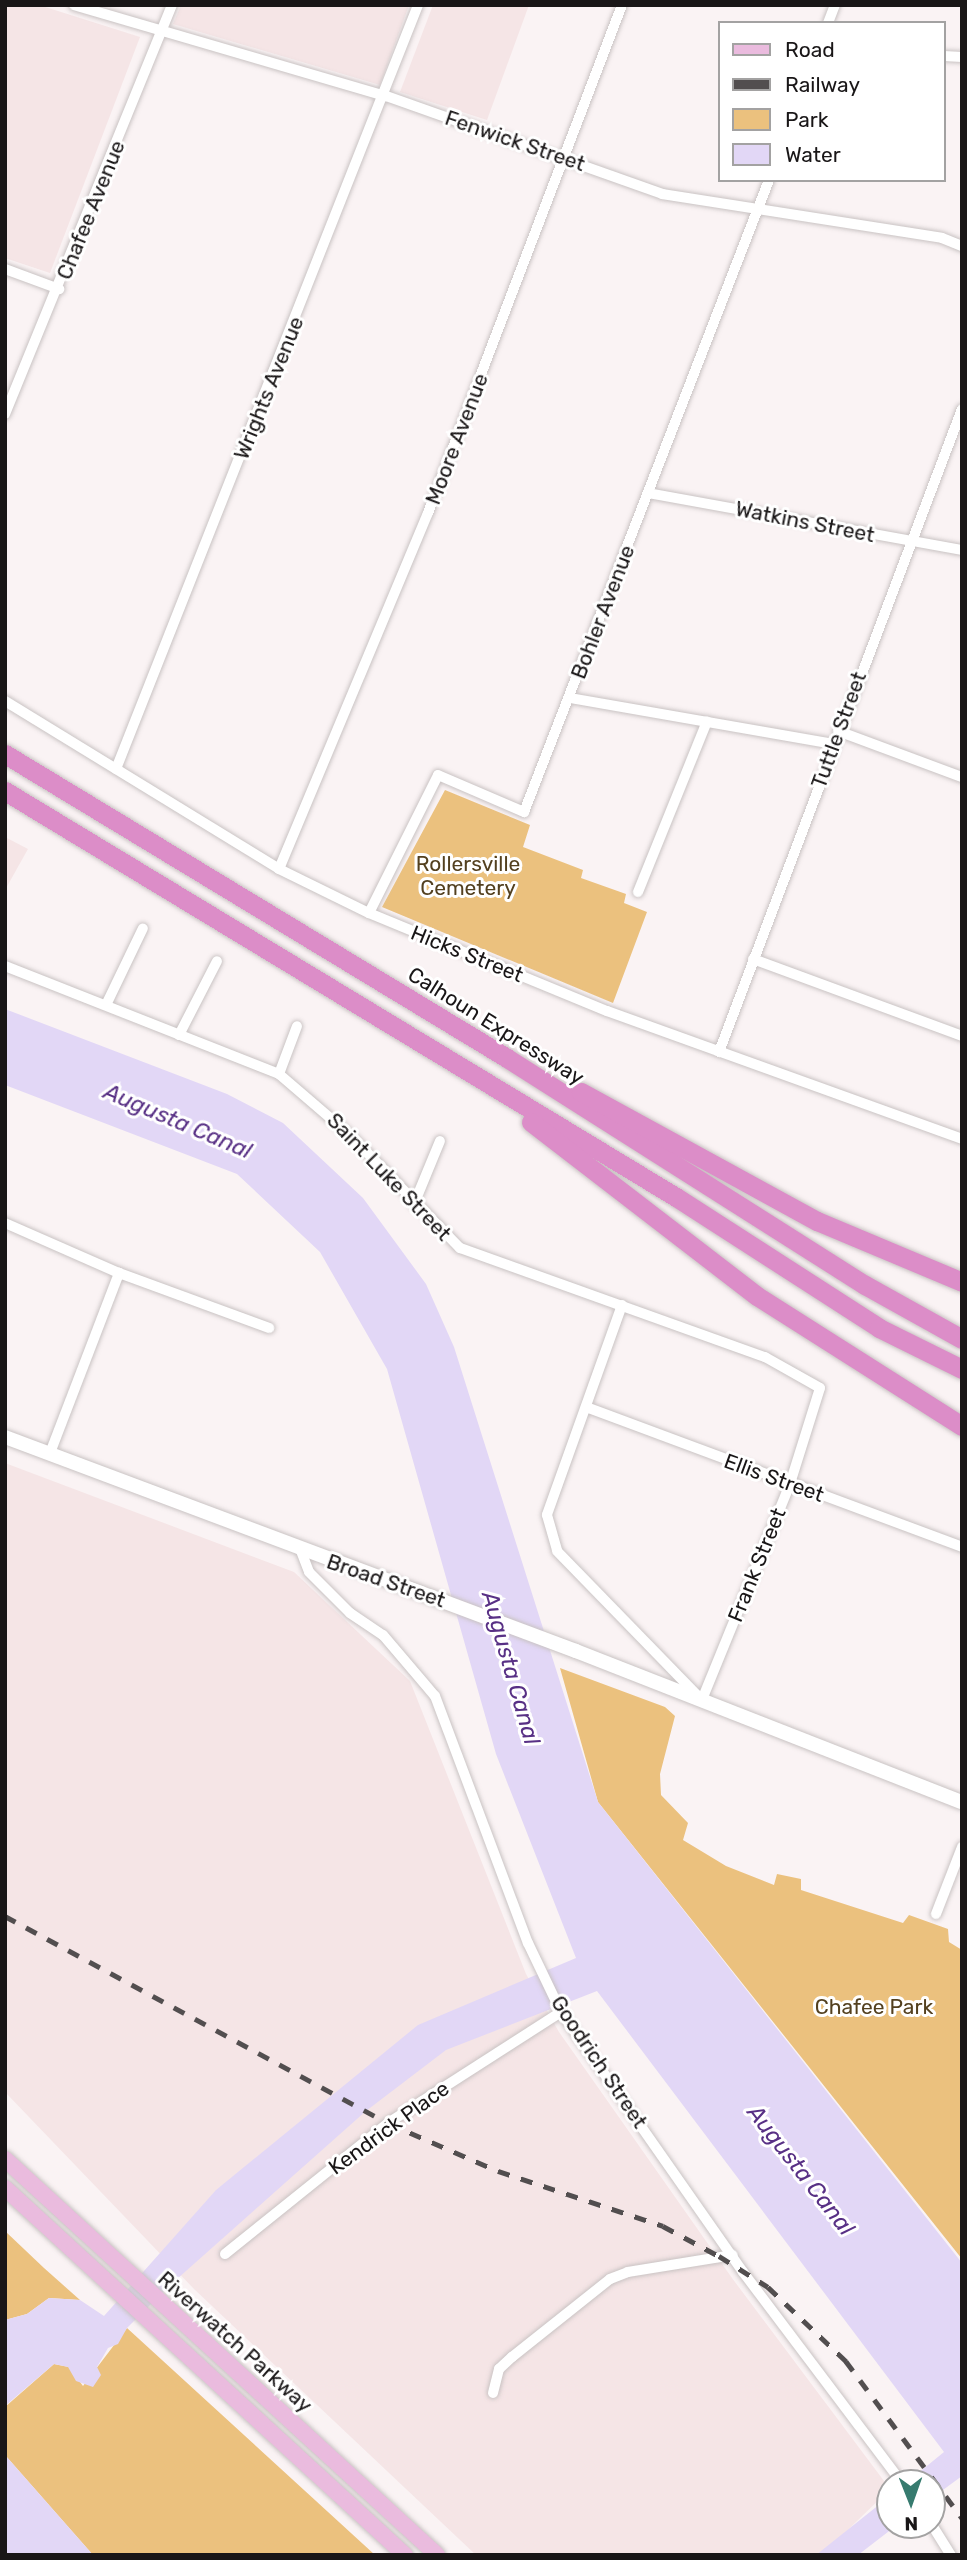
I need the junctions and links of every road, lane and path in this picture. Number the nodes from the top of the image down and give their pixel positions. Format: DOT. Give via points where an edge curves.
graph roads {
  1 [pos="74,5"];
  2 [pos="172,5"];
  3 [pos="418,5"];
  4 [pos="622,5"];
  5 [pos="164,28"];
  6 [pos="386,96"];
  7 [pos="566,158"];
  8 [pos="768,182"];
  9 [pos="758,209"];
  10 [pos="962,246"];
  11 [pos="5,269"];
  12 [pos="59,289"];
  13 [pos="962,409"];
  14 [pos="5,414"];
  15 [pos="648,493"];
  16 [pos="908,541"];
  17 [pos="962,550"];
  18 [pos="570,698"];
  19 [pos="5,701"];
  20 [pos="707,721"];
  21 [pos="838,731"];
  22 [pos="833,744"];
  23 [pos="5,754"];
  24 [pos="116,769"];
  25 [pos="962,777"];
  26 [pos="5,791"];
  27 [pos="5,802"];
  28 [pos="279,869"];
  29 [pos="141,872"];
  30 [pos="638,892"];
  31 [pos="369,913"];
  32 [pos="143,928"];
  33 [pos="753,959"];
  34 [pos="217,961"];
  35 [pos="5,966"];
  36 [pos="362,970"];
  37 [pos="106,1005"];
  38 [pos="297,1026"];
  39 [pos="179,1035"];
  40 [pos="962,1036"];
  41 [pos="719,1052"];
  42 [pos="447,1058"];
  43 [pos="279,1074"];
  44 [pos="962,1139"];
  45 [pos="440,1141"];
  46 [pos="414,1204"];
  47 [pos="5,1223"];
  48 [pos="119,1273"];
  49 [pos="962,1282"];
  50 [pos="622,1305"];
  51 [pos="270,1328"];
  52 [pos="962,1339"];
  53 [pos="962,1369"];
  54 [pos="820,1388"];
  55 [pos="586,1408"];
  56 [pos="962,1426"];
  57 [pos="5,1437"];
  58 [pos="50,1453"];
  59 [pos="790,1484"];
  60 [pos="962,1548"];
  61 [pos="301,1551"];
  62 [pos="702,1700"];
  63 [pos="962,1802"];
  64 [pos="962,1847"];
  65 [pos="936,1913"];
  66 [pos="561,2012"];
  67 [pos="5,2152"];
  68 [pos="5,2159"];
  69 [pos="31,2186"];
  70 [pos="5,2188"];
  71 [pos="225,2255"];
  72 [pos="733,2255"];
  73 [pos="493,2393"];
  74 [pos="892,2469"];
  75 [pos="941,2539"];
  76 [pos="405,2555"];
  77 [pos="437,2555"];
  78 [pos="951,2555"];
  1 -- 5 [label="street, Fenwick Street"];
  2 -- 5 [label="street, Chafee Avenue"];
  3 -- 6 [label="street, Wrights Avenue"];
  4 -- 7 [label="street, Moore Avenue"];
  5 -- 6 [label="street, Fenwick Street"];
  5 -- 12 [label="street, Chafee Avenue"];
  6 -- 7 [label="street, Fenwick Street"];
  6 -- 24 [label="street, Wrights Avenue"];
  7 -- 9 [label="street, Fenwick Street" via="662,194"];
  7 -- 28 [label="street, Moore Avenue" via="413,551"];
  8 -- 9 [label="street, Bohler Avenue"];
  9 -- 10 [label="street, Fenwick Street"];
  9 -- 15 [label="street, Bohler Avenue"];
  11 -- 12 [label="street"];
  12 -- 14 [label="street, Chafee Avenue"];
  13 -- 16 [label="street, Tuttle Street"];
  15 -- 16 [label="street, Watkins Street"];
  15 -- 18 [label="street, Bohler Avenue"];
  16 -- 17 [label="street, Watkins Street"];
  16 -- 21 [label="street, Tuttle Street"];
  18 -- 20 [label="street"];
  18 -- 31 [label="street, Bohler Avenue" via="524,812 438,775"];
  19 -- 24 [label="street, Hicks Street"];
  20 -- 22 [label="street"];
  20 -- 30 [label="street"];
  21 -- 22 [label="street, Tuttle Street"];
  21 -- 25 [label="street"];
  22 -- 33 [label="street, Tuttle Street"];
  23 -- 36 [label="highway, Calhoun Expressway"];
  24 -- 28 [label="street, Hicks Street"];
  26 -- 29 [label="highway"];
  27 -- 29 [label="highway"];
  28 -- 31 [label="street, Hicks Street"];
  29 -- 42 [label="highway"];
  31 -- 41 [label="street, Hicks Street"];
  32 -- 37 [label="street"];
  33 -- 40 [label="street"];
  33 -- 41 [label="street, Tuttle Street"];
  34 -- 39 [label="street"];
  35 -- 37 [label="street, Saint Luke Street"];
  36 -- 49 [label="highway" via="817,1221"];
  36 -- 52 [label="highway, Calhoun Expressway" via="865,1285"];
  37 -- 39 [label="street, Saint Luke Street"];
  38 -- 43 [label="street"];
  39 -- 43 [label="street, Saint Luke Street"];
  41 -- 44 [label="street, Hicks Street"];
  42 -- 53 [label="highway" via="879,1328"];
  42 -- 56 [label="highway" via="757,1296"];
  43 -- 46 [label="street, Saint Luke Street" via="327,1112"];
  45 -- 46 [label="street"];
  46 -- 50 [label="street, Saint Luke Street" via="460,1248"];
  47 -- 48 [label="street"];
  48 -- 51 [label="street"];
  48 -- 58 [label="street"];
  50 -- 54 [label="street, Saint Luke Street" via="765,1357"];
  50 -- 55 [label="street"];
  54 -- 59 [label="street, Frank Street"];
  55 -- 59 [label="street, Ellis Street"];
  55 -- 62 [label="street" via="547,1515 558,1551"];
  57 -- 58 [label="main road, Broad Street"];
  58 -- 61 [label="main road, Broad Street"];
  59 -- 60 [label="street, Ellis Street"];
  59 -- 62 [label="street, Frank Street"];
  61 -- 62 [label="main road, Broad Street"];
  61 -- 66 [label="street, Goodrich Street" via="309,1572 350,1613 377,1631 435,1696 538,1965"];
  62 -- 63 [label="main road, Broad Street"];
  64 -- 65 [label="street"];
  66 -- 71 [label="street, Kendrick Place" via="388,2123"];
  66 -- 72 [label="street, Goodrich Street"];
  67 -- 69 [label="main road"];
  68 -- 69 [label="main road, Riverwatch Parkway"];
  69 -- 77 [label="main road, Riverwatch Parkway"];
  70 -- 76 [label="main road, Riverwatch Parkway"];
  72 -- 73 [label="street" via="610,2279 499,2369"];
  72 -- 74 [label="street, Goodrich Street"];
  75 -- 78 [label="street"];
}
